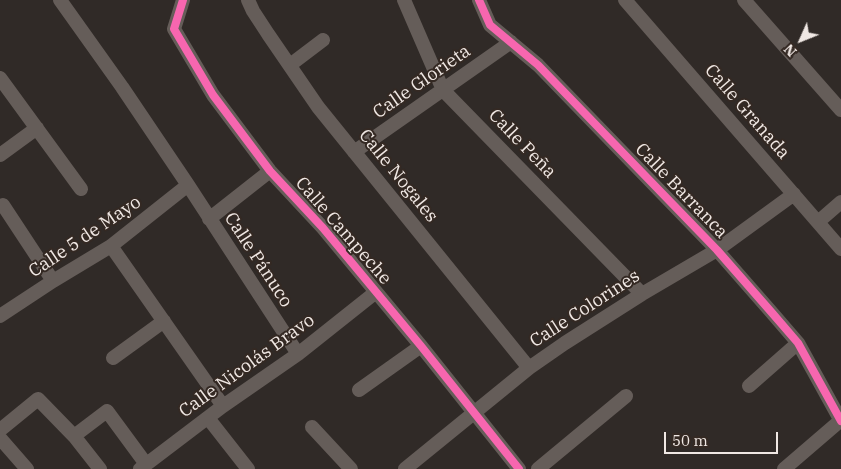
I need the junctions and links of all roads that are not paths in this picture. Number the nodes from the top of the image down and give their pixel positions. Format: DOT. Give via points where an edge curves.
graph roads {
  1 [pos="60,0"];
  2 [pos="183,0"];
  3 [pos="248,0"];
  4 [pos="404,0"];
  5 [pos="479,0"];
  6 [pos="625,0"];
  7 [pos="744,0"];
  8 [pos="323,40"];
  9 [pos="512,42"];
  10 [pos="290,65"];
  11 [pos="0,78"];
  12 [pos="443,90"];
  13 [pos="841,110"];
  14 [pos="37,128"];
  15 [pos="354,152"];
  16 [pos="0,154"];
  17 [pos="270,171"];
  18 [pos="188,185"];
  19 [pos="80,189"];
  20 [pos="794,194"];
  21 [pos="841,202"];
  22 [pos="3,205"];
  23 [pos="209,219"];
  24 [pos="818,222"];
  25 [pos="111,246"];
  26 [pos="841,248"];
  27 [pos="716,250"];
  28 [pos="53,281"];
  29 [pos="376,292"];
  30 [pos="642,294"];
  31 [pos="0,316"];
  32 [pos="164,322"];
  33 [pos="798,343"];
  34 [pos="421,346"];
  35 [pos="298,354"];
  36 [pos="113,358"];
  37 [pos="529,368"];
  38 [pos="749,386"];
  39 [pos="359,390"];
  40 [pos="626,396"];
  41 [pos="223,406"];
  42 [pos="474,413"];
  43 [pos="208,418"];
  44 [pos="841,421"];
  45 [pos="312,427"];
  46 [pos="0,430"];
  47 [pos="74,436"];
  48 [pos="0,438"];
  49 [pos="143,467"];
  50 [pos="27,469"];
  51 [pos="100,469"];
  52 [pos="248,469"];
  53 [pos="351,469"];
  54 [pos="406,469"];
  55 [pos="519,469"];
  56 [pos="538,469"];
  57 [pos="784,469"];
  1 -- 18 [label="street, Calle Pánuco"];
  2 -- 17 [label="street, Calle Campeche" via="174,29 213,95"];
  3 -- 10 [label="street, Calle Nogales"];
  4 -- 12 [label="street, Calle Peña"];
  5 -- 9 [label="street, Calle Barranca" via="490,26"];
  6 -- 20 [label="street, Calle Granada"];
  7 -- 13 [label="street"];
  8 -- 10 [label="street"];
  9 -- 12 [label="street, Calle Glorieta"];
  9 -- 27 [label="street, Calle Barranca" via="538,64"];
  10 -- 15 [label="street, Calle Nogales"];
  11 -- 14 [label="street"];
  12 -- 15 [label="street, Calle Glorieta"];
  12 -- 30 [label="street, Calle Peña"];
  14 -- 16 [label="street"];
  14 -- 19 [label="street"];
  15 -- 37 [label="street, Calle Nogales"];
  17 -- 23 [label="street"];
  17 -- 29 [label="street, Calle Campeche"];
  18 -- 23 [label="street, Calle Pánuco"];
  18 -- 25 [label="street, Calle 5 de Mayo"];
  20 -- 24 [label="street, Calle Granada"];
  20 -- 27 [label="street, Calle Colorines"];
  21 -- 24 [label="street"];
  22 -- 28 [label="street"];
  23 -- 35 [label="street, Calle Pánuco"];
  24 -- 26 [label="street, Calle Granada"];
  25 -- 28 [label="street, Calle 5 de Mayo"];
  25 -- 32 [label="street"];
  27 -- 30 [label="street, Calle Colorines"];
  27 -- 33 [label="street, Calle Barranca"];
  28 -- 31 [label="street, Calle 5 de Mayo"];
  29 -- 34 [label="street, Calle Campeche"];
  29 -- 35 [label="street, Calle Nicolás Bravo"];
  30 -- 37 [label="street, Calle Colorines"];
  32 -- 36 [label="street"];
  32 -- 41 [label="street"];
  33 -- 38 [label="street"];
  33 -- 44 [label="street, Calle Barranca"];
  34 -- 39 [label="street"];
  34 -- 42 [label="street, Calle Campeche"];
  35 -- 41 [label="street, Calle Nicolás Bravo"];
  37 -- 42 [label="street, Calle Colorines"];
  40 -- 56 [label="street"];
  41 -- 43 [label="street, Calle Nicolás Bravo"];
  42 -- 54 [label="street, Calle Colorines"];
  42 -- 55 [label="street, Calle Campeche"];
  43 -- 49 [label="street, Calle Nicolás Bravo"];
  43 -- 52 [label="street"];
  44 -- 57 [label="street"];
  45 -- 53 [label="street"];
  46 -- 47 [label="street" via="38,399"];
  47 -- 49 [label="street" via="107,411"];
  47 -- 51 [label="street"];
  48 -- 50 [label="street"];
}
